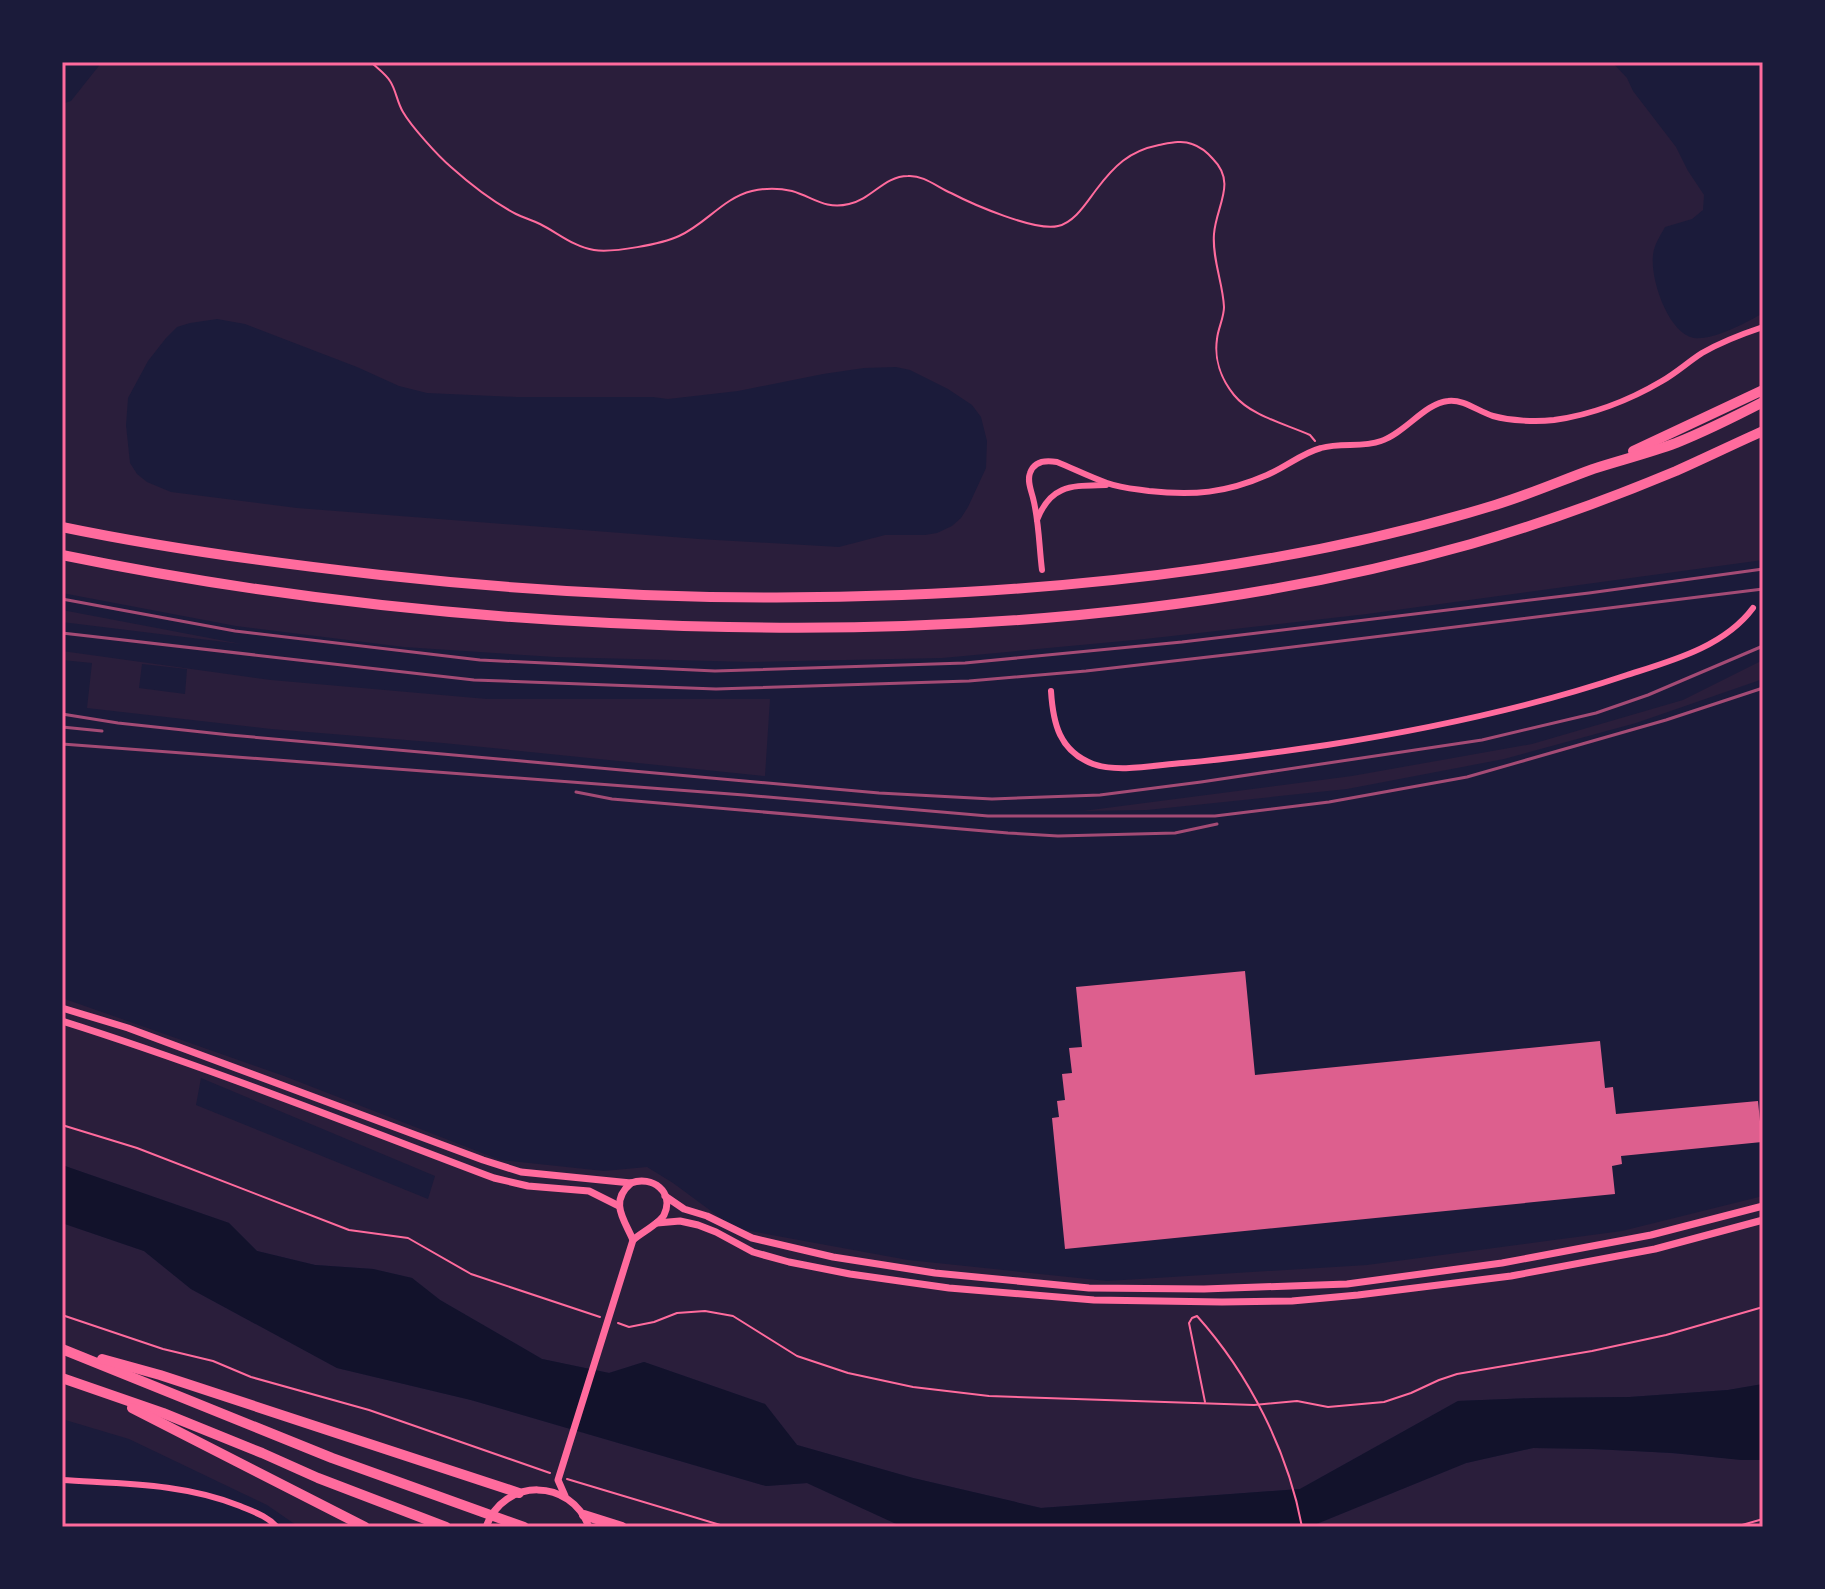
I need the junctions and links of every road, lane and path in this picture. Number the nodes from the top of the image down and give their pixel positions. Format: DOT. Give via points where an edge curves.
graph roads {
  1 [pos="371,62"];
  2 [pos="1763,327"];
  3 [pos="1763,390"];
  4 [pos="1763,402"];
  5 [pos="1763,431"];
  6 [pos="1321,448"];
  7 [pos="1595,469"];
  8 [pos="1110,484"];
  9 [pos="1037,520"];
  10 [pos="62,527"];
  11 [pos="62,555"];
  12 [pos="1042,570"];
  13 [pos="1753,608"];
  14 [pos="1051,691"];
  15 [pos="62,1008"];
  16 [pos="62,1021"];
  17 [pos="62,1125"];
  18 [pos="631,1183"];
  19 [pos="665,1196"];
  20 [pos="619,1206"];
  21 [pos="1763,1206"];
  22 [pos="624,1219"];
  23 [pos="1763,1220"];
  24 [pos="653,1225"];
  25 [pos="633,1240"];
  26 [pos="1763,1307"];
  27 [pos="62,1315"];
  28 [pos="602,1318"];
  29 [pos="615,1322"];
  30 [pos="62,1349"];
  31 [pos="62,1378"];
  32 [pos="103,1392"];
  33 [pos="1205,1404"];
  34 [pos="62,1480"];
  35 [pos="558,1480"];
  36 [pos="543,1490"];
  37 [pos="519,1493"];
  38 [pos="565,1496"];
  39 [pos="584,1515"];
  40 [pos="1763,1519"];
  41 [pos="277,1527"];
  42 [pos="365,1527"];
  43 [pos="446,1527"];
  44 [pos="486,1527"];
  45 [pos="524,1527"];
  46 [pos="589,1527"];
  47 [pos="622,1527"];
  48 [pos="727,1527"];
  49 [pos="1302,1527"];
  50 [pos="1735,1527"];
  1 -- 6 [label="path" via="389,79 410,122 448,165 516,214 597,251 679,237 737,196 755,191 774,188 838,206 864,199 886,182 906,176 1015,219 1059,226 1138,150 1189,142 1219,165 1225,181 1214,237 1224,309 1217,364 1225,383 1248,408 1310,435"];
  2 -- 6 [label="street" via="1701,354 1637,394 1586,413 1522,420 1446,401 1385,440"];
  3 -- 7 [label="highway"];
  4 -- 7 [label="highway" via="1673,444"];
  5 -- 11 [label="highway" via="1589,505 1380,567 1196,601 986,623 777,628 544,621 312,598"];
  6 -- 8 [label="street" via="1230,489 1181,495"];
  7 -- 10 [label="highway" via="1498,505 1426,524 1234,564 1010,590 813,598 486,586 293,566"];
  8 -- 9 [label="street" via="1066,487 1050,499"];
  8 -- 9 [label="street" via="1057,462 1037,463 1029,479"];
  9 -- 12 [label="street"];
  13 -- 14 [label="street" via="1728,634 1701,648 1583,690 1397,734 1218,760 1094,765 1073,752 1058,733"];
  15 -- 18 [label="street" via="521,1172"];
  16 -- 20 [label="street" via="222,1074 494,1178 589,1191"];
  17 -- 28 [label="path" via="137,1148 349,1230 408,1238 471,1274"];
  18 -- 19 [label="street" via="651,1182"];
  18 -- 20 [label="street"];
  19 -- 21 [label="street" via="752,1238 833,1257 935,1273 1132,1289 1347,1284 1651,1235"];
  19 -- 24 [label="street" via="666,1211"];
  20 -- 22 [label="street"];
  22 -- 24 [label="street" via="636,1227"];
  22 -- 25 [label="street"];
  23 -- 24 [label="street" via="1655,1249 1511,1276 1292,1301 1222,1302 1094,1300 949,1288 789,1262 680,1221"];
  24 -- 25 [label="street"];
  25 -- 35 [label="street"];
  26 -- 33 [label="path" via="1666,1335 1457,1374 1384,1402 1328,1407 1297,1401"];
  27 -- 48 [label="path"];
  29 -- 33 [label="path" via="629,1327 705,1311 733,1316 797,1356 913,1387 989,1396"];
  30 -- 37 [label="highway" via="160,1375"];
  30 -- 45 [label="highway" via="332,1458"];
  31 -- 32 [label="highway"];
  32 -- 42 [label="highway"];
  32 -- 43 [label="highway"];
  33 -- 49 [label="path" via="1189,1323 1197,1316 1238,1370 1268,1426"];
  34 -- 41 [label="street" via="215,1496"];
  35 -- 36 [label="street"];
  35 -- 38 [label="street"];
  36 -- 37 [label="street"];
  36 -- 38 [label="street"];
  37 -- 44 [label="street" via="506,1499"];
  38 -- 39 [label="street"];
  39 -- 46 [label="street"];
  39 -- 47 [label="highway"];
  40 -- 50 [label="path"];
}
